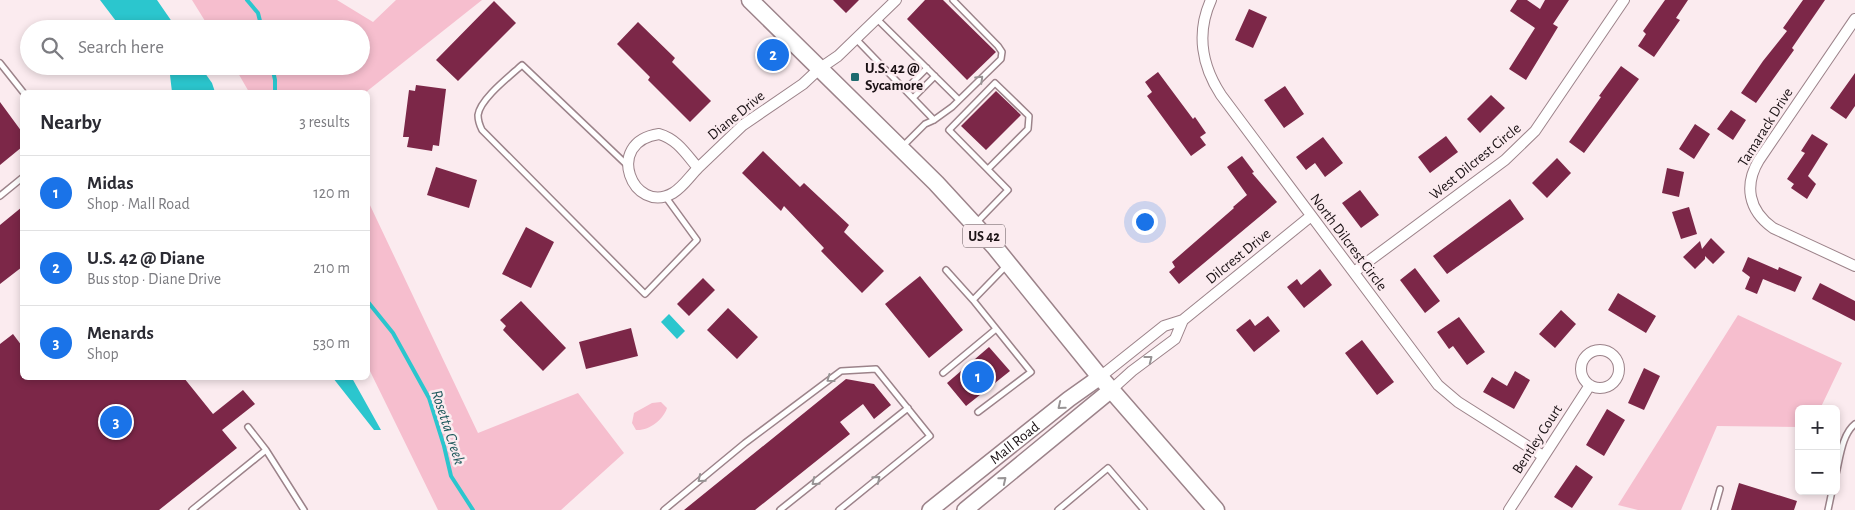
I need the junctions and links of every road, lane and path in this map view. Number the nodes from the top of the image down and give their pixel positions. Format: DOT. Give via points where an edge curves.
graph roads {
  1 [pos="750,0"];
  2 [pos="896,0"];
  3 [pos="953,0"];
  4 [pos="1211,0"];
  5 [pos="1624,0"];
  6 [pos="877,19"];
  7 [pos="1855,19"];
  8 [pos="856,39"];
  9 [pos="0,63"];
  10 [pos="927,68"];
  11 [pos="819,69"];
  12 [pos="935,76"];
  13 [pos="21,90"];
  14 [pos="905,90"];
  15 [pos="913,98"];
  16 [pos="959,100"];
  17 [pos="934,120"];
  18 [pos="901,149"];
  19 [pos="627,166"];
  20 [pos="698,168"];
  21 [pos="988,169"];
  22 [pos="20,180"];
  23 [pos="0,196"];
  24 [pos="664,196"];
  25 [pos="1311,216"];
  26 [pos="974,225"];
  27 [pos="1008,264"];
  28 [pos="1855,266"];
  29 [pos="946,270"];
  30 [pos="1354,272"];
  31 [pos="973,300"];
  32 [pos="1183,320"];
  33 [pos="996,329"];
  34 [pos="943,373"];
  35 [pos="1100,377"];
  36 [pos="1590,385"];
  37 [pos="1111,390"];
  38 [pos="908,408"];
  39 [pos="978,412"];
  40 [pos="1855,424"];
  41 [pos="248,428"];
  42 [pos="266,450"];
  43 [pos="1543,456"];
  44 [pos="1840,458"];
  45 [pos="1720,489"];
  46 [pos="1831,495"];
  47 [pos="967,509"];
  48 [pos="1213,509"];
  49 [pos="192,510"];
  50 [pos="304,510"];
  51 [pos="664,510"];
  52 [pos="780,510"];
  53 [pos="839,510"];
  54 [pos="930,510"];
  55 [pos="1058,510"];
  56 [pos="1144,510"];
  57 [pos="1509,510"];
  58 [pos="1714,510"];
  59 [pos="1828,510"];
  1 -- 11 [label="main road, US 42"];
  2 -- 6 [label="street, Diane Drive"];
  16 -- 3 [label="lane, one-way" via="1001,59 1002,52"];
  4 -- 25 [label="street, North Dilcrest Circle" via="1204,22 1202,50 1211,80"];
  5 -- 30 [label="street, West Dilcrest Circle" via="1535,132 1505,160"];
  6 -- 8 [label="street, Diane Drive"];
  6 -- 10 [label="lane"];
  7 -- 28 [label="street, Tamarack Drive" via="1756,165 1750,179 1755,208 1765,222"];
  8 -- 11 [label="street, Diane Drive"];
  8 -- 14 [label="lane"];
  9 -- 13 [label="lane"];
  10 -- 12 [label="lane"];
  10 -- 14 [label="lane"];
  11 -- 18 [label="main road, US 42"];
  11 -- 20 [label="street, Diane Drive" via="743,125"];
  12 -- 15 [label="lane"];
  12 -- 16 [label="lane"];
  14 -- 15 [label="lane"];
  15 -- 17 [label="lane"];
  16 -- 17 [label="lane"];
  17 -- 18 [label="lane" via="925,124"];
  18 -- 26 [label="main road, US 42"];
  19 -- 20 [label="street" via="631,152 640,141 658,134 674,141"];
  19 -- 24 [label="street" via="629,176 639,189 652,196"];
  19 -- 24 [label="lane" via="522,65 480,108 478,116 482,130 645,294 697,240"];
  20 -- 24 [label="street, Diane Drive" via="678,189"];
  21 -- 21 [label="lane" via="949,130 995,83 1029,116 1028,129"];
  21 -- 26 [label="lane" via="1008,190"];
  22 -- 23 [label="lane"];
  25 -- 30 [label="street, North Dilcrest Circle"];
  25 -- 32 [label="street, Dilcrest Drive"];
  26 -- 27 [label="main road, US 42"];
  27 -- 31 [label="lane"];
  27 -- 35 [label="main road, US 42"];
  29 -- 31 [label="lane"];
  30 -- 43 [label="street, North Dilcrest Circle" via="1438,386"];
  31 -- 33 [label="lane"];
  32 -- 35 [label="street, Dilcrest Drive" via="1164,326"];
  37 -- 32 [label="street, Dilcrest Drive, one-way" via="1175,339"];
  33 -- 34 [label="lane"];
  33 -- 39 [label="lane" via="1031,372"];
  35 -- 37 [label="main road, US 42"];
  35 -- 54 [label="main road, Mall Road, one-way"];
  36 -- 43 [label="street, Bentley Court"];
  47 -- 37 [label="main road, Mall Road, one-way"];
  37 -- 48 [label="main road, US 42"];
  38 -- 51 [label="lane, one-way" via="876,369 842,371 745,442"];
  38 -- 52 [label="lane, one-way"];
  53 -- 38 [label="lane, one-way" via="930,436"];
  40 -- 44 [label="lane" via="1845,438"];
  41 -- 42 [label="lane"];
  42 -- 49 [label="lane"];
  42 -- 50 [label="lane"];
  43 -- 57 [label="street, Bentley Court"];
  45 -- 58 [label="lane"];
  46 -- 59 [label="lane"];
  55 -- 56 [label="lane" via="1108,468"];
}
